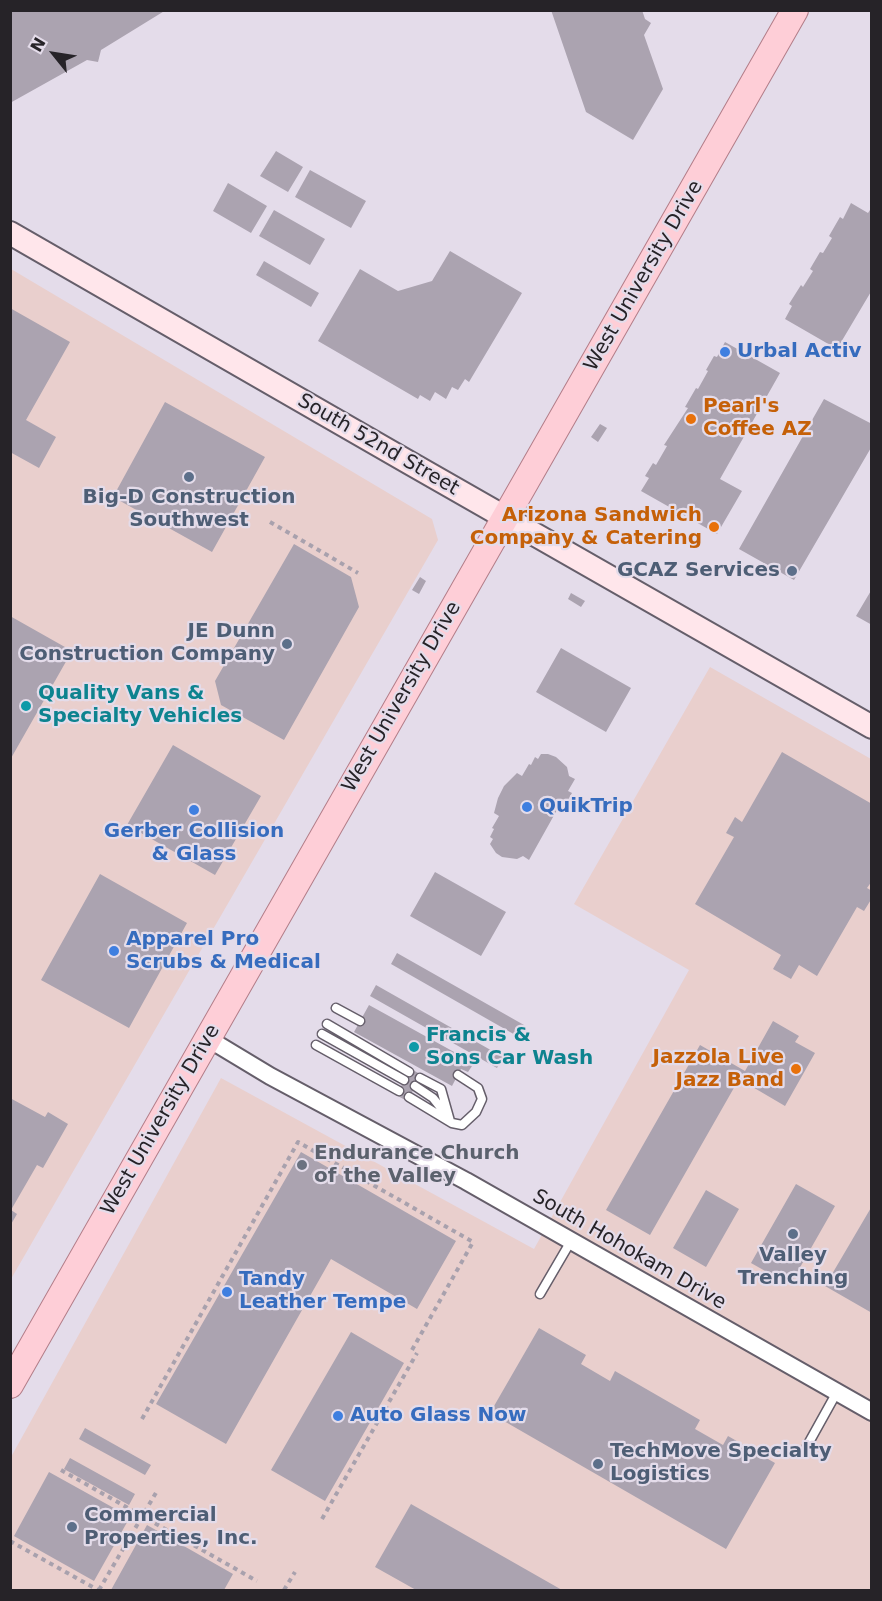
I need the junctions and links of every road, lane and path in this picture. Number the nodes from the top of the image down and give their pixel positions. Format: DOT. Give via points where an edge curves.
graph roads {
  1 [pos="795,10"];
  2 [pos="10,233"];
  3 [pos="505,518"];
  4 [pos="270,522"];
  5 [pos="358,573"];
  6 [pos="872,727"];
  7 [pos="336,1008"];
  8 [pos="360,1021"];
  9 [pos="327,1024"];
  10 [pos="322,1034"];
  11 [pos="207,1038"];
  12 [pos="316,1045"];
  13 [pos="409,1072"];
  14 [pos="458,1076"];
  15 [pos="420,1078"];
  16 [pos="404,1080"];
  17 [pos="415,1086"];
  18 [pos="399,1091"];
  19 [pos="409,1097"];
  20 [pos="450,1121"];
  21 [pos="571,1241"];
  22 [pos="540,1294"];
  23 [pos="10,1385"];
  24 [pos="837,1392"];
  25 [pos="872,1412"];
  26 [pos="142,1419"];
  27 [pos="807,1446"];
  28 [pos="61,1470"];
  29 [pos="157,1491"];
  30 [pos="143,1516"];
  31 [pos="322,1519"];
  32 [pos="10,1541"];
  33 [pos="295,1572"];
  34 [pos="257,1581"];
  35 [pos="99,1590"];
  36 [pos="284,1590"];
  1 -- 3 [label="main road, West University Drive"];
  2 -- 3 [label="main road, South 52nd Street"];
  3 -- 6 [label="main road, South 52nd Street"];
  3 -- 11 [label="main road, West University Drive"];
  4 -- 5 [label="path"];
  7 -- 8 [label="lane"];
  9 -- 13 [label="lane"];
  10 -- 16 [label="lane"];
  11 -- 21 [label="street, South Hohokam Drive"];
  11 -- 23 [label="main road, West University Drive"];
  12 -- 18 [label="lane"];
  14 -- 20 [label="lane" via="478,1088 482,1099 466,1123"];
  15 -- 20 [label="lane" via="441,1089"];
  17 -- 20 [label="lane" via="433,1098"];
  19 -- 20 [label="lane"];
  21 -- 22 [label="lane"];
  21 -- 24 [label="street, South Hohokam Drive"];
  24 -- 25 [label="street, South Hohokam Drive"];
  24 -- 27 [label="lane"];
  26 -- 31 [label="path" via="298,1142 473,1242"];
  28 -- 30 [label="path"];
  29 -- 30 [label="path"];
  30 -- 34 [label="path"];
  30 -- 35 [label="path"];
  32 -- 35 [label="path"];
  33 -- 36 [label="path"];
}
